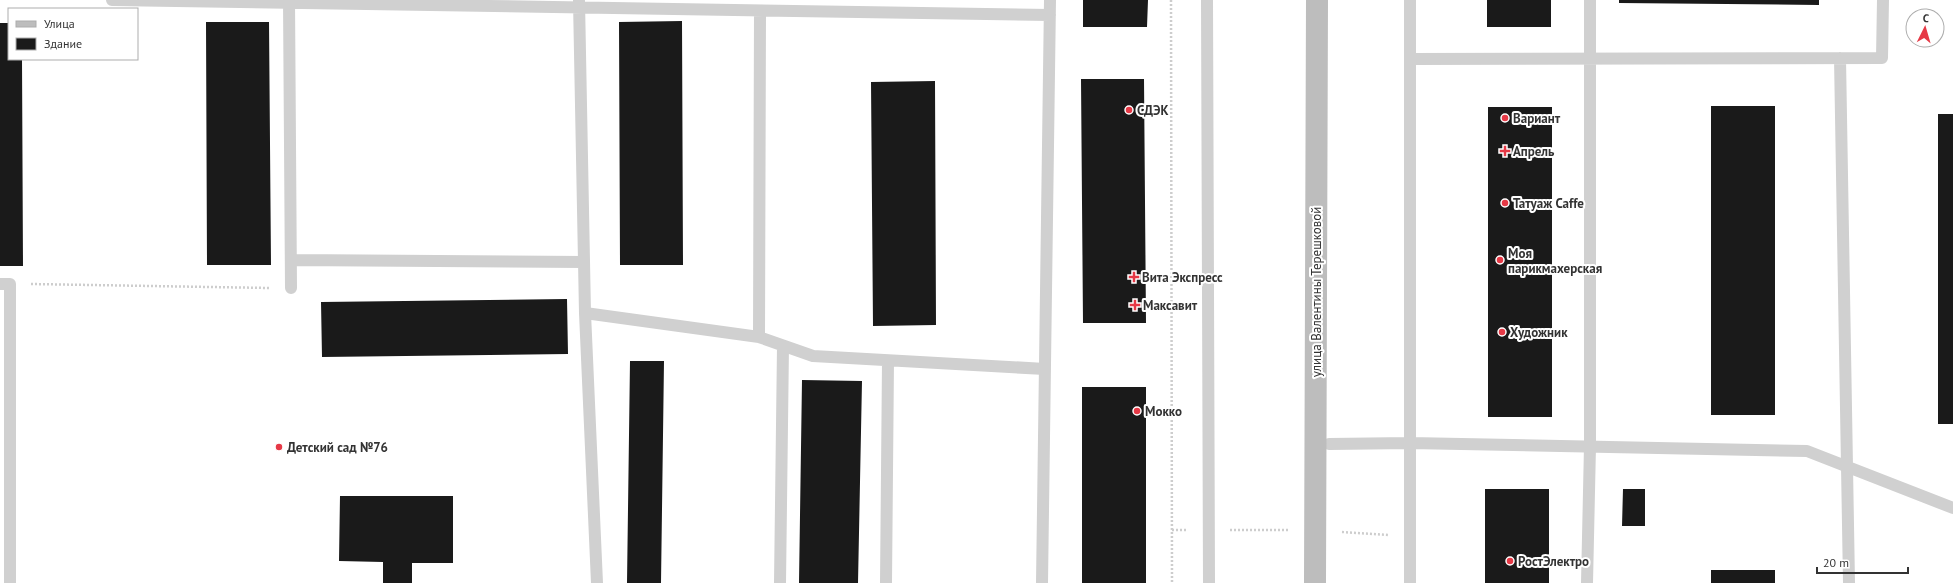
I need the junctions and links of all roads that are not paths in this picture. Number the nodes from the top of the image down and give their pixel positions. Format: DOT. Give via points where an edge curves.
graph roads {
  1 [pos="112,0"];
  2 [pos="1050,0"];
  3 [pos="1207,0"];
  4 [pos="1317,0"];
  5 [pos="1410,0"];
  6 [pos="1590,0"];
  7 [pos="1883,0"];
  8 [pos="289,2"];
  9 [pos="579,4"];
  10 [pos="760,12"];
  11 [pos="1050,15"];
  12 [pos="1840,58"];
  13 [pos="1410,59"];
  14 [pos="1590,59"];
  15 [pos="291,260"];
  16 [pos="584,262"];
  17 [pos="5,284"];
  18 [pos="291,288"];
  19 [pos="585,313"];
  20 [pos="759,337"];
  21 [pos="783,346"];
  22 [pos="888,361"];
  23 [pos="1045,369"];
  24 [pos="1410,443"];
  25 [pos="1329,444"];
  26 [pos="1590,446"];
  27 [pos="1847,467"];
  28 [pos="1953,508"];
  29 [pos="10,583"];
  30 [pos="597,583"];
  31 [pos="780,583"];
  32 [pos="886,583"];
  33 [pos="1042,583"];
  34 [pos="1209,583"];
  35 [pos="1315,583"];
  36 [pos="1410,583"];
  37 [pos="1587,583"];
  38 [pos="1849,583"];
  1 -- 8 [label="lane"];
  2 -- 11 [label="lane"];
  3 -- 34 [label="lane"];
  4 -- 35 [label="main road, улица Валентины Терешковой"];
  5 -- 13 [label="lane"];
  6 -- 14 [label="lane"];
  7 -- 12 [label="lane" via="1882,58"];
  8 -- 9 [label="lane"];
  8 -- 15 [label="lane"];
  9 -- 10 [label="lane"];
  9 -- 16 [label="lane"];
  10 -- 11 [label="lane"];
  10 -- 20 [label="lane"];
  11 -- 23 [label="lane"];
  12 -- 14 [label="lane"];
  12 -- 27 [label="lane"];
  13 -- 14 [label="lane"];
  13 -- 24 [label="lane"];
  14 -- 26 [label="lane"];
  15 -- 16 [label="lane"];
  15 -- 18 [label="lane"];
  16 -- 19 [label="lane"];
  17 -- 29 [label="lane"];
  19 -- 20 [label="lane"];
  19 -- 30 [label="lane"];
  20 -- 21 [label="lane"];
  21 -- 22 [label="lane" via="813,356"];
  21 -- 31 [label="lane"];
  22 -- 23 [label="lane"];
  22 -- 32 [label="lane"];
  23 -- 33 [label="lane"];
  24 -- 25 [label="lane"];
  24 -- 26 [label="lane"];
  24 -- 36 [label="lane"];
  26 -- 27 [label="lane" via="1807,451"];
  26 -- 37 [label="lane"];
  27 -- 28 [label="lane"];
  27 -- 38 [label="lane"];
}
